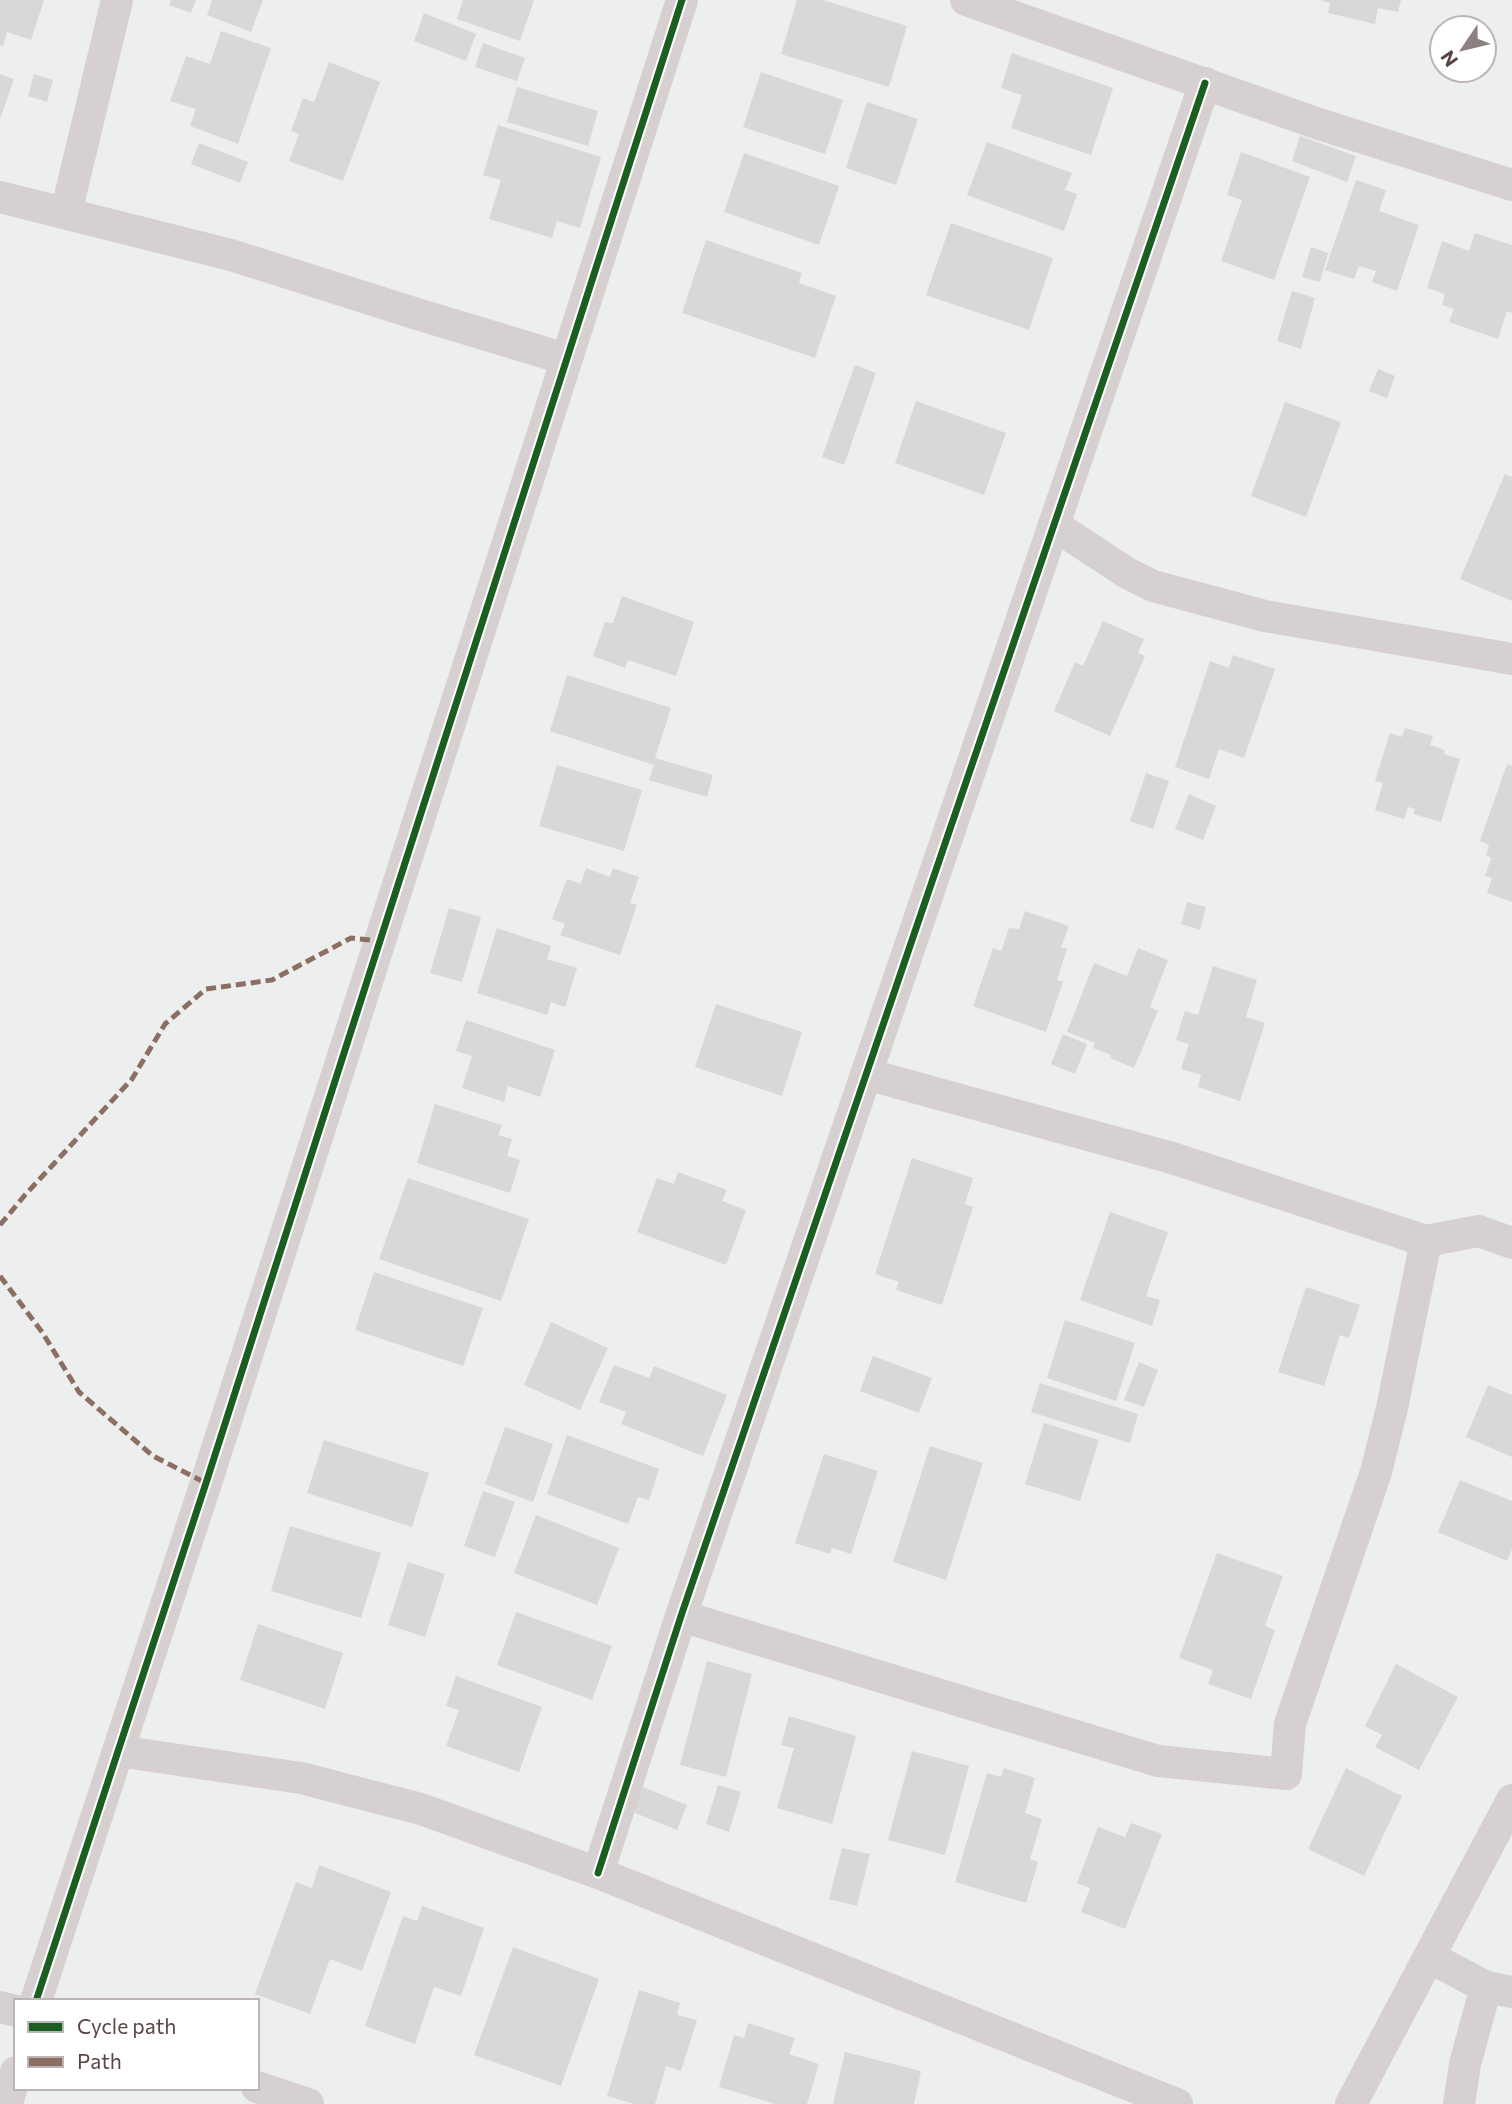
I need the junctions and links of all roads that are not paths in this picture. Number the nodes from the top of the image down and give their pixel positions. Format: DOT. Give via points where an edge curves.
graph roads {
  1 [pos="117,0"];
  2 [pos="682,0"];
  3 [pos="967,0"];
  4 [pos="1205,83"];
  5 [pos="1512,185"];
  6 [pos="0,197"];
  7 [pos="66,213"];
  8 [pos="566,359"];
  9 [pos="1054,525"];
  10 [pos="1512,659"];
  11 [pos="866,1074"];
  12 [pos="1426,1241"];
  13 [pos="1512,1243"];
  14 [pos="681,1616"];
  15 [pos="118,1751"];
  16 [pos="1512,1800"];
  17 [pos="598,1873"];
  18 [pos="1429,1957"];
  19 [pos="1499,1989"];
  20 [pos="37,1999"];
  21 [pos="14,2079"];
  22 [pos="259,2088"];
  23 [pos="7,2104"];
  24 [pos="308,2104"];
  25 [pos="1177,2104"];
  26 [pos="1351,2104"];
  27 [pos="1459,2104"];
  1 -- 7 [label="street"];
  2 -- 8 [label="street"];
  3 -- 4 [label="street"];
  4 -- 5 [label="street"];
  4 -- 9 [label="street"];
  6 -- 7 [label="street"];
  7 -- 8 [label="street" via="231,255"];
  8 -- 15 [label="street"];
  9 -- 10 [label="street" via="1153,586 1265,616"];
  9 -- 11 [label="street"];
  11 -- 12 [label="street" via="1172,1158"];
  11 -- 14 [label="street"];
  12 -- 13 [label="street" via="1479,1231"];
  12 -- 14 [label="street" via="1376,1472 1290,1724 1286,1774 1158,1761"];
  14 -- 17 [label="street"];
  15 -- 17 [label="street" via="300,1778 408,1805"];
  15 -- 20 [label="street"];
  16 -- 18 [label="street"];
  17 -- 25 [label="street"];
  18 -- 19 [label="street"];
  18 -- 26 [label="street"];
  19 -- 27 [label="street" via="1465,2064"];
  21 -- 23 [label="street"];
  22 -- 24 [label="street"];
}
